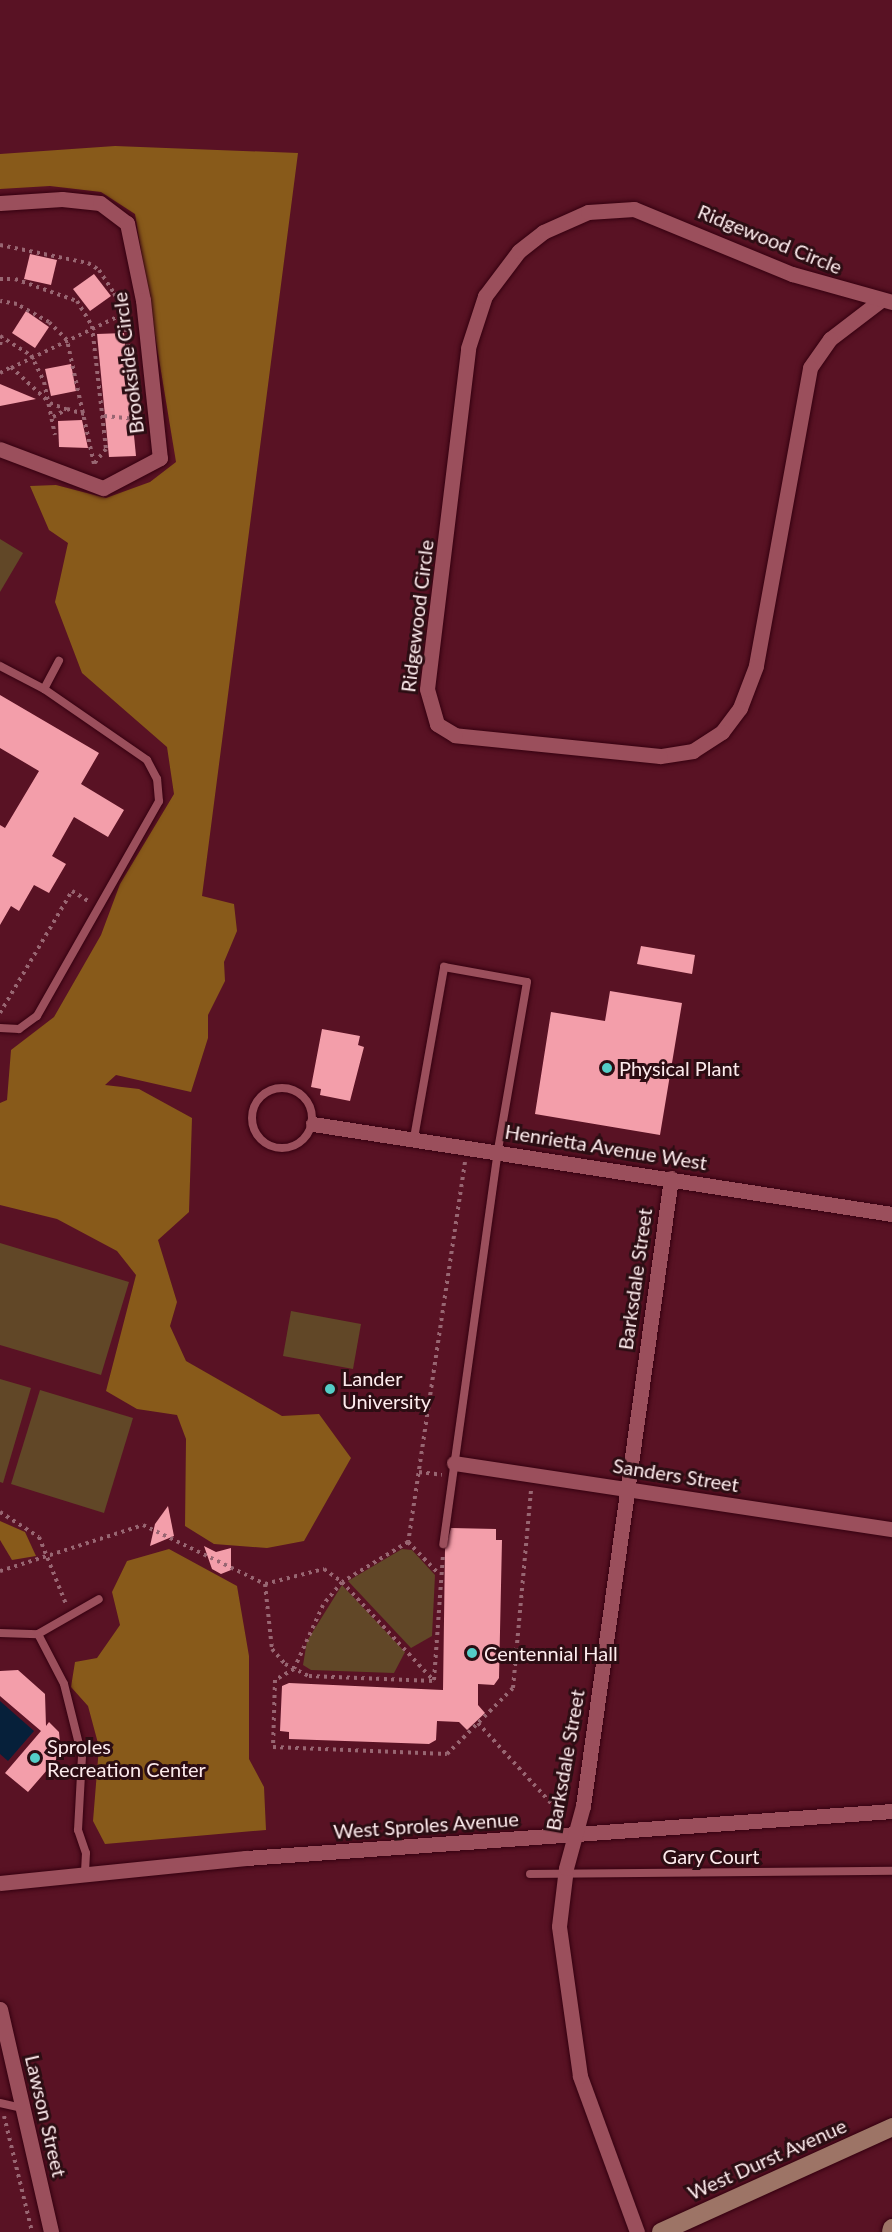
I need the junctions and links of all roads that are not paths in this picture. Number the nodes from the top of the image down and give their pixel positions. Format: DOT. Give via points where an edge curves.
graph roads {
  1 [pos="0,203"];
  2 [pos="886,301"];
  3 [pos="0,450"];
  4 [pos="58,661"];
  5 [pos="0,666"];
  6 [pos="44,689"];
  7 [pos="0,1028"];
  8 [pos="313,1124"];
  9 [pos="414,1138"];
  10 [pos="498,1150"];
  11 [pos="671,1178"];
  12 [pos="892,1214"];
  13 [pos="453,1469"];
  14 [pos="626,1488"];
  15 [pos="892,1529"];
  16 [pos="443,1544"];
  17 [pos="99,1599"];
  18 [pos="0,1633"];
  19 [pos="39,1634"];
  20 [pos="892,1811"];
  21 [pos="575,1836"];
  22 [pos="892,1871"];
  23 [pos="85,1874"];
  24 [pos="530,1874"];
  25 [pos="0,1883"];
  26 [pos="0,2009"];
  27 [pos="1,2104"];
  28 [pos="22,2108"];
  29 [pos="892,2127"];
  30 [pos="51,2232"];
  31 [pos="637,2232"];
  32 [pos="661,2232"];
  1 -- 3 [label="street, Brookside Circle" via="62,199 109,210 127,223 144,307 160,458 104,488"];
  2 -- 2 [label="street, Ridgewood Circle" via="792,274 663,216 634,209 588,212 543,232 519,251 485,296 468,348 427,689 437,724 455,735 660,756 693,751 722,732 740,708 756,666 810,368 830,339"];
  4 -- 6 [label="lane"];
  5 -- 6 [label="lane"];
  6 -- 7 [label="lane" via="147,760 158,779 159,801 37,1016 19,1029"];
  8 -- 8 [label="lane" via="303,1141 286,1149 260,1138 252,1112 261,1095 279,1087 297,1091 310,1105"];
  8 -- 9 [label="street, Henrietta Avenue West"];
  9 -- 10 [label="street, Henrietta Avenue West"];
  9 -- 10 [label="lane" via="444,967 527,982"];
  10 -- 11 [label="street, Henrietta Avenue West"];
  10 -- 13 [label="lane"];
  11 -- 12 [label="street, Henrietta Avenue West"];
  11 -- 14 [label="street, Barksdale Street"];
  13 -- 14 [label="street, Sanders Street"];
  13 -- 16 [label="lane"];
  14 -- 15 [label="street, Sanders Street"];
  14 -- 21 [label="street, Barksdale Street"];
  17 -- 19 [label="lane"];
  18 -- 19 [label="lane"];
  19 -- 23 [label="lane" via="64,1684 82,1756 78,1830 86,1853"];
  20 -- 21 [label="street, West Sproles Avenue"];
  21 -- 23 [label="street, West Sproles Avenue"];
  21 -- 31 [label="street, Barksdale Street" via="559,1926 570,2038"];
  22 -- 24 [label="lane, Gary Court"];
  23 -- 25 [label="street, West Sproles Avenue"];
  26 -- 28 [label="street, Lawson Street"];
  27 -- 28 [label="lane"];
  28 -- 30 [label="street, Lawson Street"];
  29 -- 32 [label="street, West Durst Avenue"];
}
